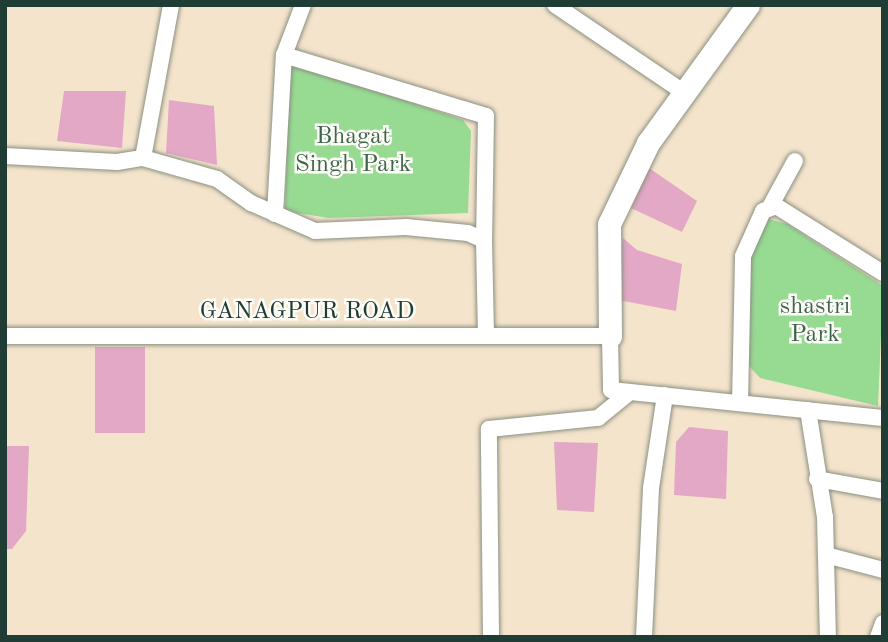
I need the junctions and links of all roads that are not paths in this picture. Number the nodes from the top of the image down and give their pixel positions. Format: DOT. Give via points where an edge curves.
graph roads {
  1 [pos="171,5"];
  2 [pos="303,5"];
  3 [pos="555,5"];
  4 [pos="748,5"];
  5 [pos="284,55"];
  6 [pos="685,93"];
  7 [pos="5,156"];
  8 [pos="143,158"];
  9 [pos="795,161"];
  10 [pos="771,205"];
  11 [pos="275,214"];
  12 [pos="484,240"];
  13 [pos="883,273"];
  14 [pos="5,336"];
  15 [pos="486,336"];
  16 [pos="610,336"];
  17 [pos="630,392"];
  18 [pos="665,395"];
  19 [pos="740,403"];
  20 [pos="808,410"];
  21 [pos="883,418"];
  22 [pos="817,480"];
  23 [pos="883,491"];
  24 [pos="826,555"];
  25 [pos="883,570"];
  26 [pos="883,623"];
  27 [pos="491,637"];
  28 [pos="644,637"];
  29 [pos="828,637"];
  30 [pos="878,637"];
  1 -- 8 [label="street"];
  2 -- 5 [label="street"];
  3 -- 6 [label="street"];
  4 -- 6 [label="street"];
  5 -- 11 [label="street"];
  5 -- 12 [label="street" via="486,116"];
  6 -- 16 [label="street" via="648,143 609,224"];
  7 -- 8 [label="street" via="117,163"];
  8 -- 11 [label="street" via="217,179"];
  9 -- 10 [label="street"];
  10 -- 13 [label="street"];
  10 -- 19 [label="street" via="746,241 743,256"];
  11 -- 12 [label="street" via="315,231 406,227"];
  12 -- 15 [label="street"];
  14 -- 15 [label="street, GANAGPUR ROAD"];
  15 -- 16 [label="street, GANAGPUR ROAD"];
  16 -- 17 [label="street" via="611,390"];
  17 -- 18 [label="street"];
  17 -- 27 [label="street" via="598,418 489,429"];
  18 -- 19 [label="street"];
  18 -- 28 [label="street" via="651,488"];
  19 -- 20 [label="street"];
  20 -- 21 [label="street"];
  20 -- 22 [label="street"];
  22 -- 23 [label="street"];
  22 -- 24 [label="street"];
  24 -- 25 [label="street"];
  24 -- 29 [label="street"];
  26 -- 30 [label="street"];
}
